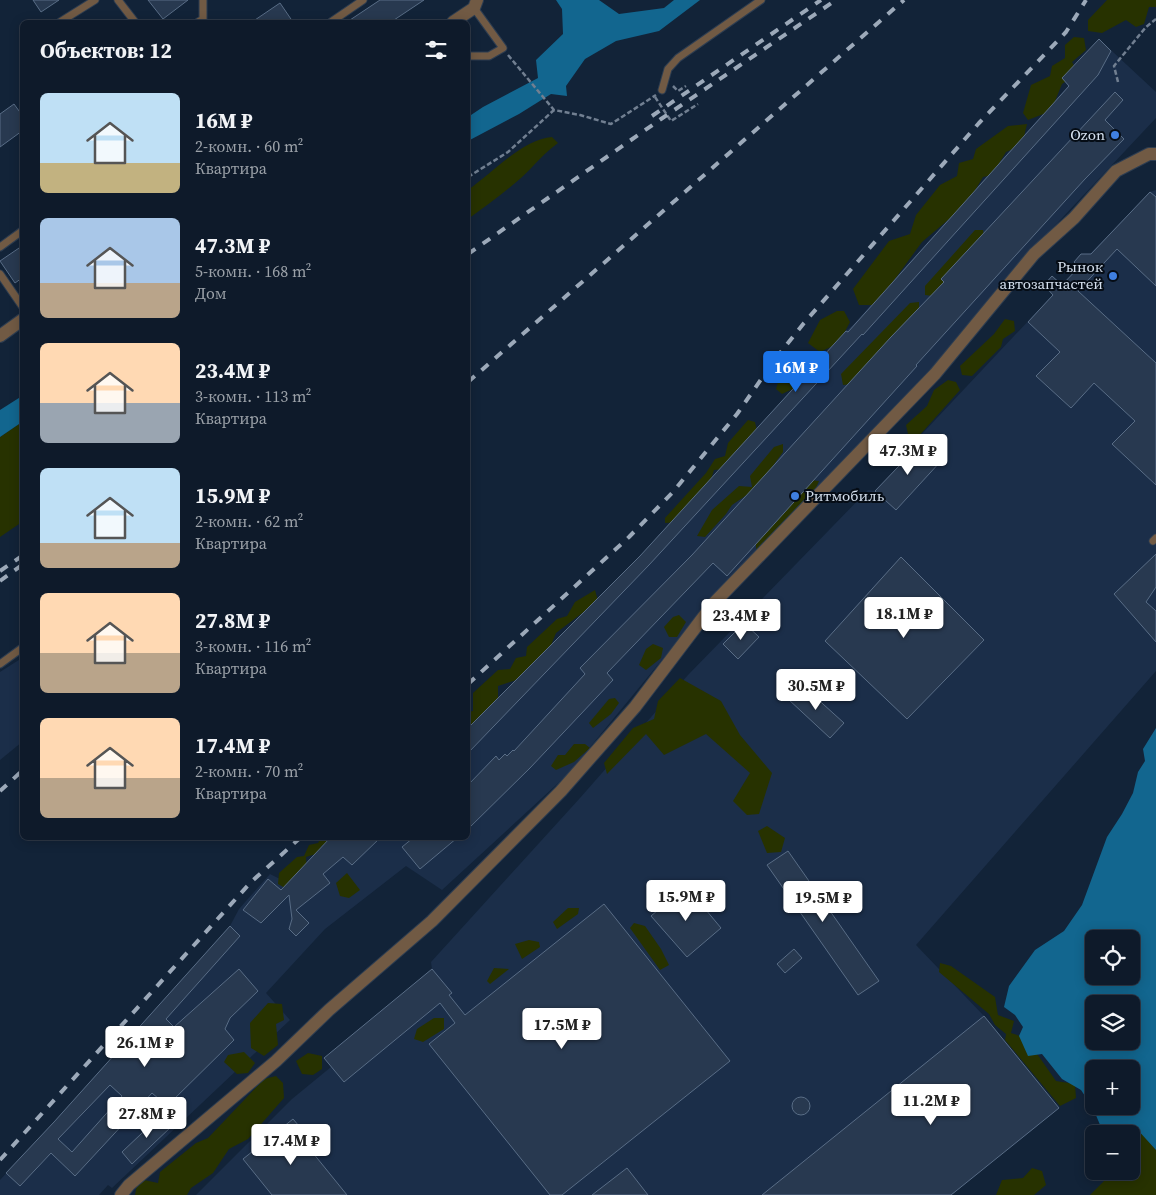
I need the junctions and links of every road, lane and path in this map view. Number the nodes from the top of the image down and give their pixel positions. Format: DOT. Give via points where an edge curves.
graph roads {
  1 [pos="95,0"];
  2 [pos="118,0"];
  3 [pos="203,0"];
  4 [pos="760,0"];
  5 [pos="359,1"];
  6 [pos="82,3"];
  7 [pos="476,4"];
  8 [pos="62,20"];
  9 [pos="133,20"];
  10 [pos="202,20"];
  11 [pos="334,20"];
  12 [pos="456,20"];
  13 [pos="1156,20"];
  14 [pos="470,56"];
  15 [pos="514,63"];
  16 [pos="1118,82"];
  17 [pos="686,86"];
  18 [pos="662,90"];
  19 [pos="654,96"];
  20 [pos="698,104"];
  21 [pos="554,110"];
  22 [pos="1156,154"];
  23 [pos="470,176"];
  24 [pos="20,232"];
  25 [pos="0,247"];
  26 [pos="0,274"];
  27 [pos="20,303"];
  28 [pos="20,321"];
  29 [pos="0,336"];
  30 [pos="20,649"];
  31 [pos="0,664"];
  32 [pos="120,1195"];
  1 -- 6 [label="lane"];
  2 -- 9 [label="lane"];
  3 -- 10 [label="lane"];
  4 -- 18 [label="lane" via="678,58 668,69"];
  5 -- 11 [label="lane"];
  6 -- 8 [label="lane"];
  7 -- 12 [label="street"];
  7 -- 14 [label="lane" via="503,48 489,56"];
  13 -- 16 [label="path" via="1146,27 1114,66"];
  15 -- 21 [label="path"];
  17 -- 18 [label="path" via="678,92 671,84"];
  18 -- 19 [label="path"];
  19 -- 20 [label="path" via="671,121"];
  19 -- 21 [label="path" via="611,124"];
  21 -- 23 [label="path" via="508,152"];
  22 -- 32 [label="street" via="1149,154 1116,171 1074,218 1034,254 935,374 714,603 635,707 561,790 445,907 276,1061"];
  24 -- 25 [label="lane"];
  26 -- 27 [label="lane"];
  28 -- 29 [label="street"];
  30 -- 31 [label="lane"];
}
